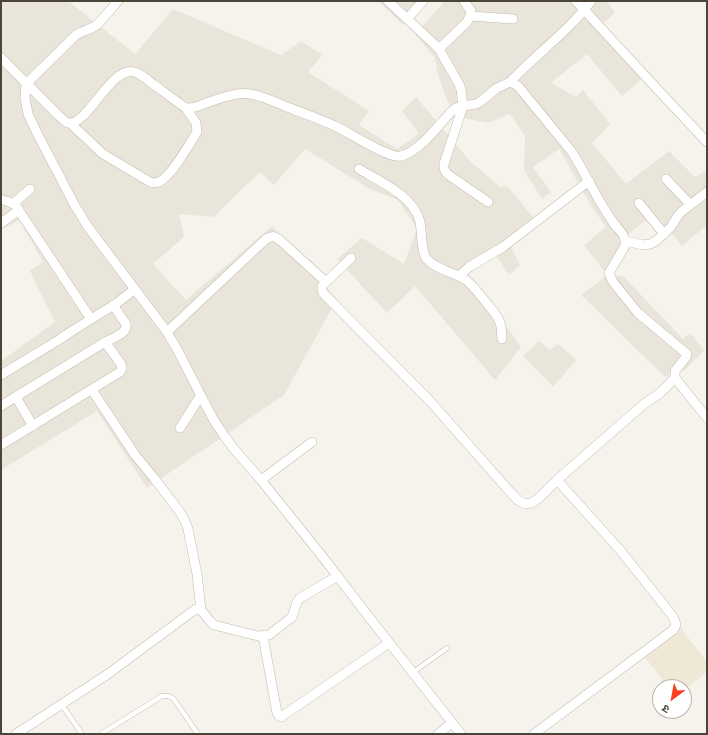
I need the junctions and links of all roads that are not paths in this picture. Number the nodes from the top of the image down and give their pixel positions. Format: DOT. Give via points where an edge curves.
graph roads {
  1 [pos="118,1"];
  2 [pos="388,1"];
  3 [pos="423,1"];
  4 [pos="464,1"];
  5 [pos="576,1"];
  6 [pos="591,1"];
  7 [pos="584,10"];
  8 [pos="470,16"];
  9 [pos="407,19"];
  10 [pos="513,19"];
  11 [pos="439,49"];
  12 [pos="1,58"];
  13 [pos="510,82"];
  14 [pos="26,84"];
  15 [pos="463,106"];
  16 [pos="186,108"];
  17 [pos="70,123"];
  18 [pos="707,142"];
  19 [pos="359,169"];
  20 [pos="666,179"];
  21 [pos="589,181"];
  22 [pos="30,189"];
  23 [pos="707,192"];
  24 [pos="1,199"];
  25 [pos="488,202"];
  26 [pos="639,203"];
  27 [pos="690,204"];
  28 [pos="17,207"];
  29 [pos="1,223"];
  30 [pos="664,234"];
  31 [pos="626,241"];
  32 [pos="351,258"];
  33 [pos="459,276"];
  34 [pos="326,282"];
  35 [pos="135,289"];
  36 [pos="113,305"];
  37 [pos="91,319"];
  38 [pos="167,332"];
  39 [pos="502,339"];
  40 [pos="105,342"];
  41 [pos="1,375"];
  42 [pos="675,378"];
  43 [pos="92,390"];
  44 [pos="201,395"];
  45 [pos="16,397"];
  46 [pos="1,406"];
  47 [pos="707,418"];
  48 [pos="33,426"];
  49 [pos="180,428"];
  50 [pos="312,442"];
  51 [pos="1,445"];
  52 [pos="261,480"];
  53 [pos="557,480"];
  54 [pos="338,576"];
  55 [pos="201,610"];
  56 [pos="264,636"];
  57 [pos="389,643"];
  58 [pos="447,648"];
  59 [pos="412,673"];
  60 [pos="62,704"];
  61 [pos="452,723"];
  62 [pos="16,734"];
  63 [pos="82,734"];
  64 [pos="100,734"];
  65 [pos="198,734"];
  66 [pos="438,734"];
  67 [pos="461,734"];
  68 [pos="534,734"];
  1 -- 14 [label="street" via="98,24 76,34"];
  2 -- 9 [label="street"];
  3 -- 9 [label="street"];
  4 -- 8 [label="street" via="471,12"];
  5 -- 7 [label="street"];
  6 -- 7 [label="street"];
  7 -- 13 [label="street"];
  7 -- 18 [label="street"];
  8 -- 10 [label="street"];
  8 -- 11 [label="street"];
  9 -- 11 [label="street"];
  11 -- 15 [label="street" via="459,84"];
  12 -- 14 [label="street"];
  13 -- 15 [label="street" via="497,88 480,102"];
  13 -- 21 [label="street" via="518,86 564,141"];
  14 -- 17 [label="street" via="59,116"];
  14 -- 35 [label="street" via="28,114 74,204 88,227"];
  15 -- 16 [label="street" via="450,113 419,146 400,156 382,151 336,126 251,94 238,94"];
  15 -- 25 [label="street" via="443,169"];
  16 -- 17 [label="street" via="145,78 135,72 127,72 112,82 79,119"];
  16 -- 17 [label="street" via="196,123 197,132 173,169 167,176 154,183 103,154"];
  19 -- 33 [label="street" via="405,198 418,215 423,252 426,257"];
  20 -- 27 [label="street"];
  21 -- 31 [label="street"];
  21 -- 33 [label="street" via="504,247 469,267"];
  22 -- 28 [label="street"];
  23 -- 27 [label="street"];
  24 -- 28 [label="street"];
  26 -- 30 [label="street"];
  27 -- 30 [label="street"];
  28 -- 29 [label="street"];
  28 -- 37 [label="street"];
  30 -- 31 [label="street" via="647,245"];
  31 -- 42 [label="street" via="609,274 638,314 687,354 675,371"];
  32 -- 34 [label="street"];
  33 -- 39 [label="street" via="469,283 496,315 501,326"];
  34 -- 38 [label="street" via="281,241 270,236"];
  34 -- 53 [label="street" via="322,286 323,293 430,401 518,500 525,504 531,503"];
  35 -- 36 [label="street"];
  35 -- 38 [label="street"];
  36 -- 37 [label="street"];
  36 -- 40 [label="street" via="127,327 122,333"];
  37 -- 41 [label="street"];
  38 -- 44 [label="street"];
  40 -- 43 [label="street" via="122,368 120,372"];
  40 -- 45 [label="street"];
  42 -- 47 [label="street"];
  42 -- 53 [label="street"];
  43 -- 48 [label="street"];
  43 -- 55 [label="street" via="135,455 185,521 197,574"];
  44 -- 49 [label="street"];
  44 -- 52 [label="street" via="223,434"];
  45 -- 46 [label="street"];
  45 -- 48 [label="street"];
  48 -- 51 [label="street"];
  50 -- 52 [label="street"];
  52 -- 54 [label="street"];
  53 -- 68 [label="street" via="620,550 671,614 676,625 673,630"];
  54 -- 56 [label="street" via="300,598 292,617"];
  54 -- 57 [label="street"];
  55 -- 56 [label="street" via="214,624"];
  55 -- 60 [label="street" via="193,611 108,674"];
  56 -- 57 [label="street" via="277,713 281,717"];
  57 -- 59 [label="street"];
  58 -- 59 [label="lane"];
  59 -- 61 [label="street"];
  60 -- 62 [label="street"];
  60 -- 63 [label="lane"];
  61 -- 66 [label="street"];
  61 -- 67 [label="street"];
  64 -- 65 [label="lane" via="162,696 173,698"];
}
